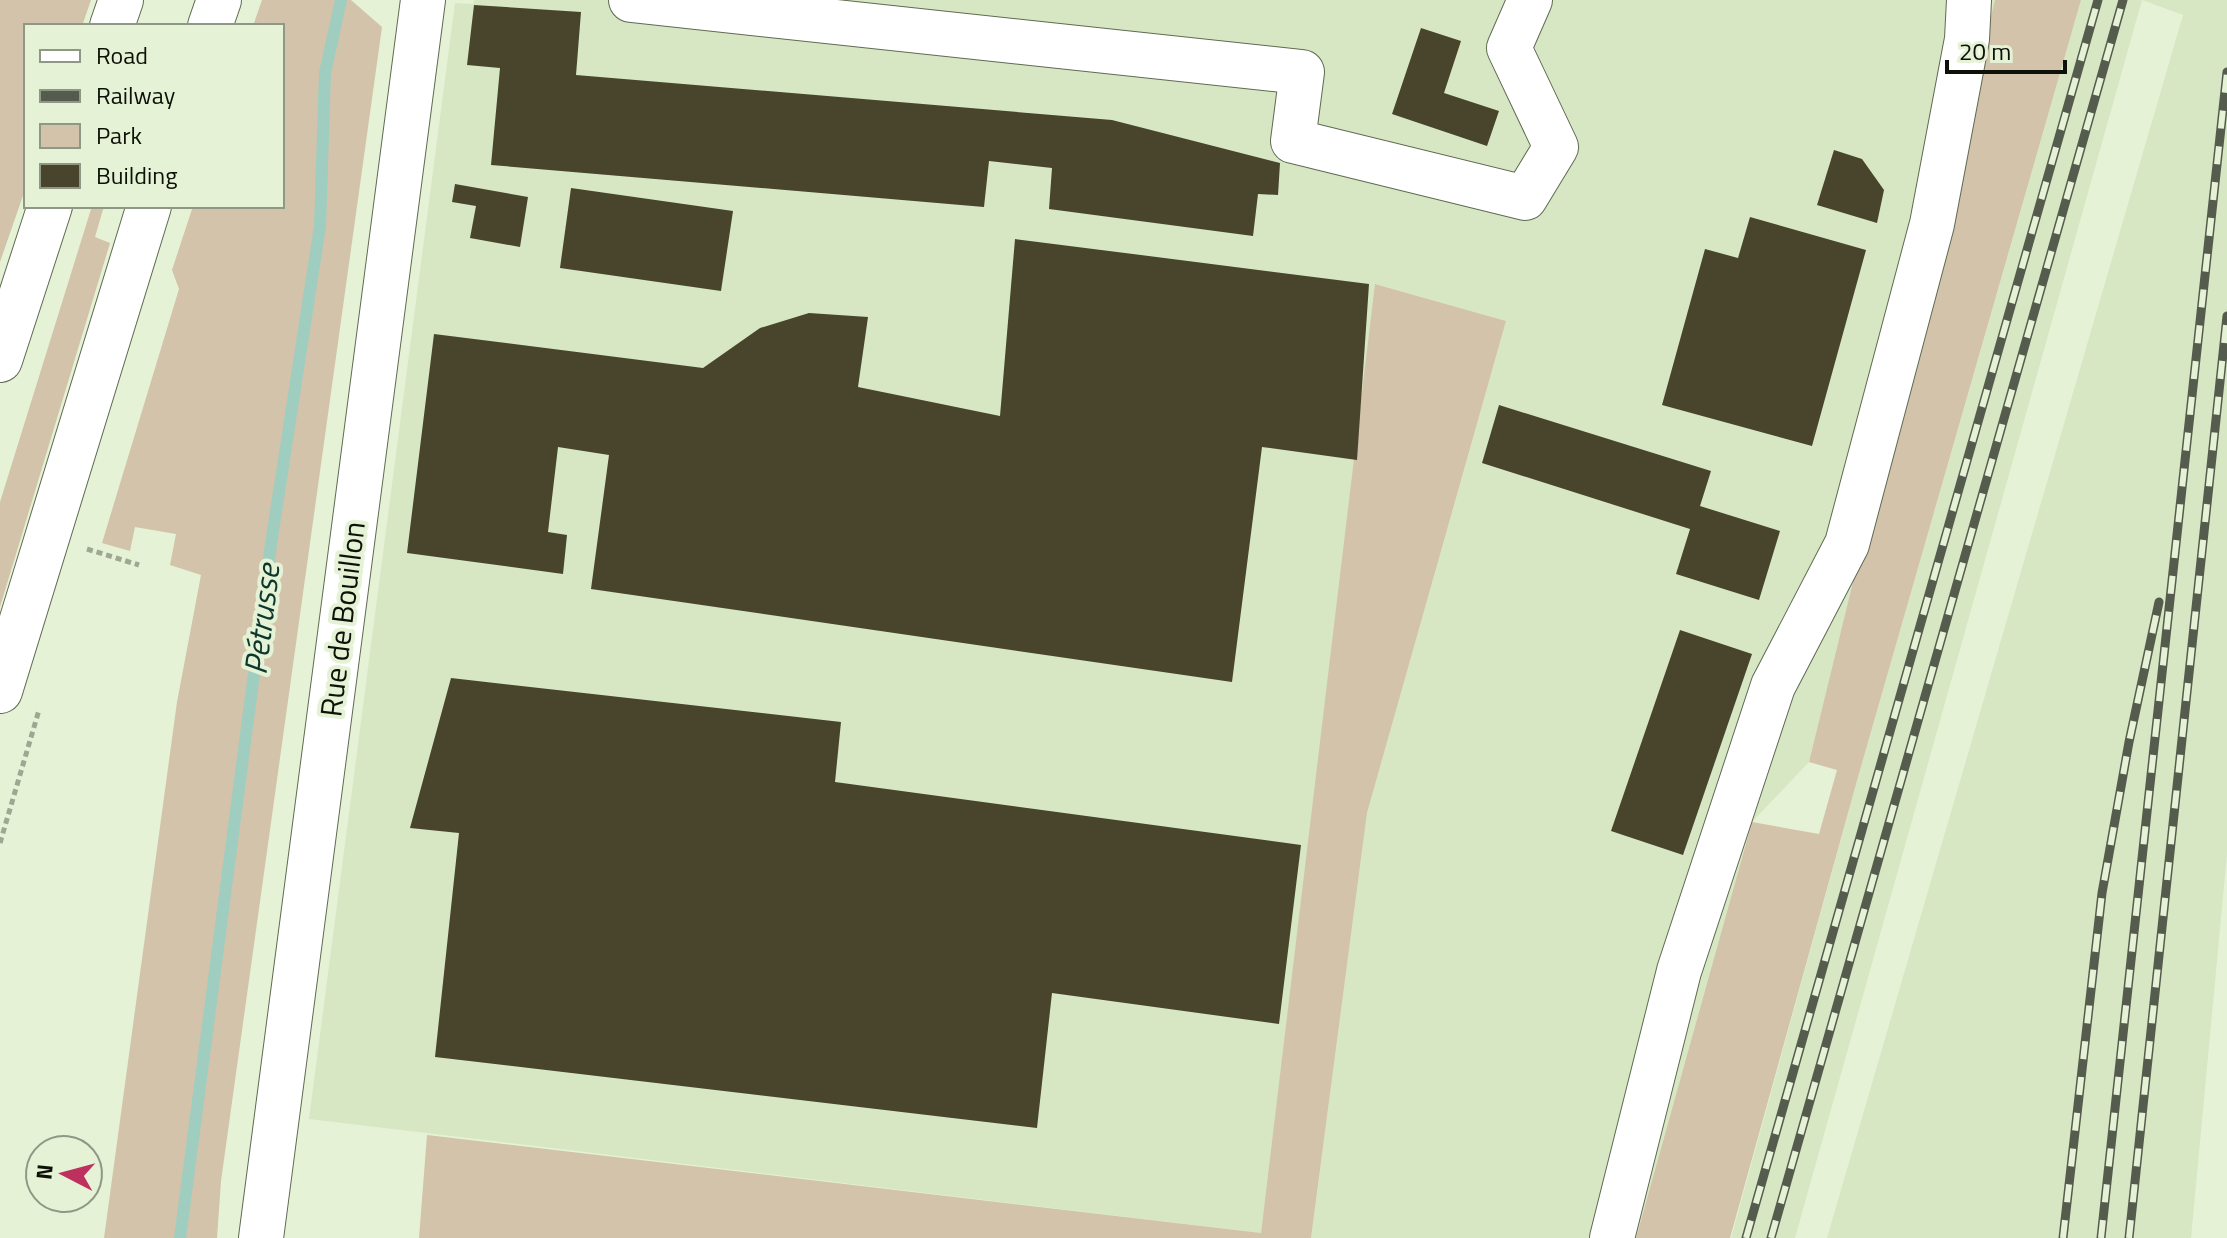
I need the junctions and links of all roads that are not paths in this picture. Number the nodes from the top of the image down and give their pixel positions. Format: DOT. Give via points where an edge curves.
graph roads {
  1 [pos="121,0"];
  2 [pos="219,0"];
  3 [pos="423,0"];
  4 [pos="631,0"];
  5 [pos="1530,0"];
  6 [pos="1969,0"];
  7 [pos="113,24"];
  8 [pos="211,24"];
  9 [pos="49,208"];
  10 [pos="148,208"];
  11 [pos="0,360"];
  12 [pos="0,691"];
  13 [pos="261,1238"];
  14 [pos="1612,1238"];
  1 -- 7 [label="main road"];
  2 -- 8 [label="main road"];
  3 -- 13 [label="main road, Rue de Bouillon"];
  4 -- 5 [label="main road" via="1302,72 1293,141 1525,198 1556,147 1509,48"];
  6 -- 14 [label="main road" via="1967,39 1932,224 1847,544 1773,686 1679,971"];
  9 -- 11 [label="main road"];
  10 -- 12 [label="main road"];
}
